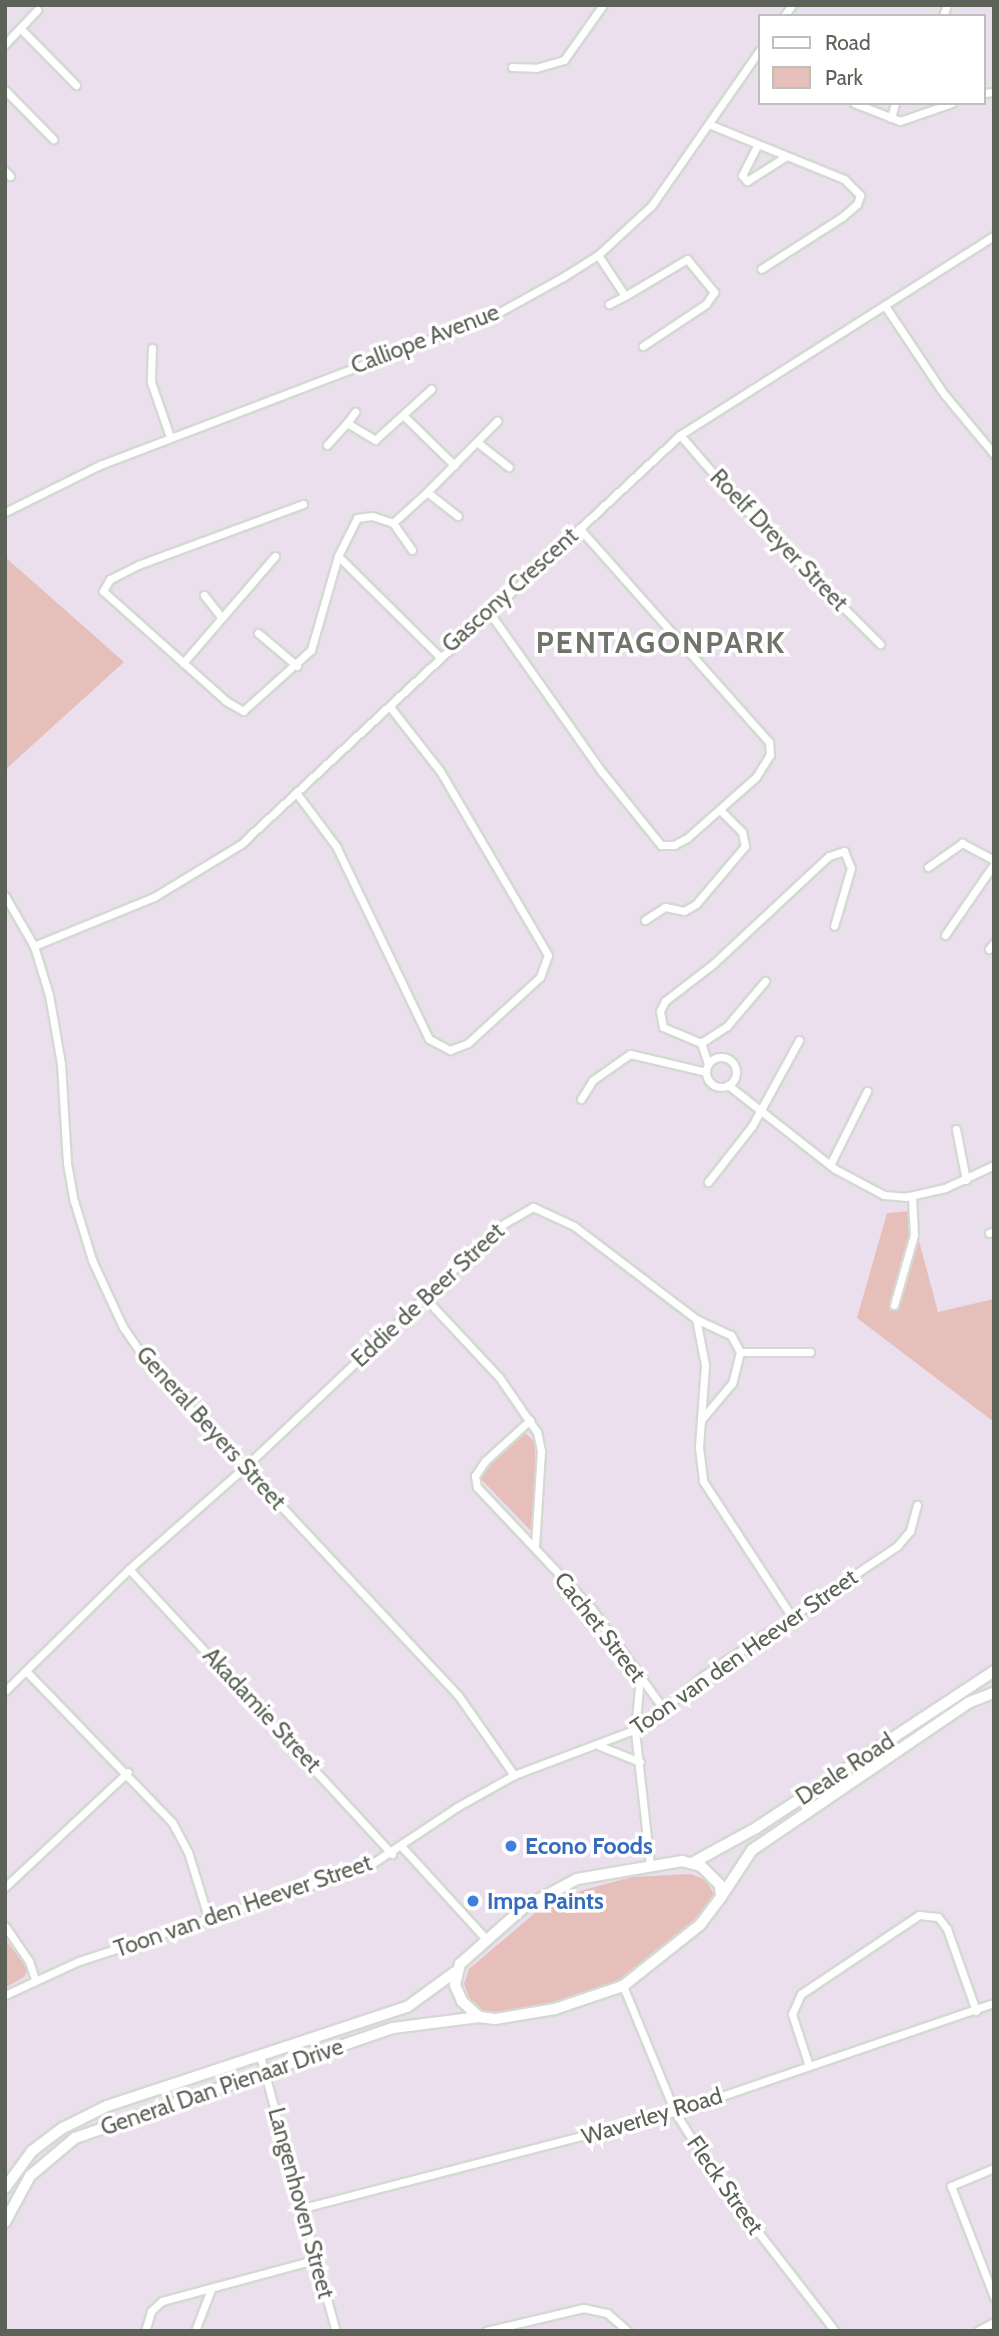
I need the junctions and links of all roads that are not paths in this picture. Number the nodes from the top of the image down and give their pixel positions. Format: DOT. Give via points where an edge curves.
graph roads {
  1 [pos="603,5"];
  2 [pos="37,10"];
  3 [pos="20,28"];
  4 [pos="5,44"];
  5 [pos="758,53"];
  6 [pos="512,67"];
  7 [pos="76,85"];
  8 [pos="5,90"];
  9 [pos="859,105"];
  10 [pos="894,105"];
  11 [pos="947,105"];
  12 [pos="891,118"];
  13 [pos="711,125"];
  14 [pos="53,139"];
  15 [pos="757,146"];
  16 [pos="785,157"];
  17 [pos="993,237"];
  18 [pos="598,255"];
  19 [pos="761,268"];
  20 [pos="625,296"];
  21 [pos="609,304"];
  22 [pos="885,306"];
  23 [pos="643,346"];
  24 [pos="152,348"];
  25 [pos="431,389"];
  26 [pos="355,412"];
  27 [pos="405,417"];
  28 [pos="497,421"];
  29 [pos="347,423"];
  30 [pos="680,435"];
  31 [pos="170,437"];
  32 [pos="478,443"];
  33 [pos="327,445"];
  34 [pos="994,454"];
  35 [pos="454,465"];
  36 [pos="509,467"];
  37 [pos="427,492"];
  38 [pos="303,504"];
  39 [pos="5,512"];
  40 [pos="458,516"];
  41 [pos="393,523"];
  42 [pos="579,528"];
  43 [pos="412,550"];
  44 [pos="275,556"];
  45 [pos="338,556"];
  46 [pos="204,595"];
  47 [pos="489,612"];
  48 [pos="220,617"];
  49 [pos="258,633"];
  50 [pos="880,644"];
  51 [pos="439,656"];
  52 [pos="183,663"];
  53 [pos="297,666"];
  54 [pos="390,707"];
  55 [pos="297,794"];
  56 [pos="720,810"];
  57 [pos="993,858"];
  58 [pos="928,867"];
  59 [pos="5,896"];
  60 [pos="645,920"];
  61 [pos="834,926"];
  62 [pos="945,935"];
  63 [pos="34,946"];
  64 [pos="765,981"];
  65 [pos="799,1040"];
  66 [pos="701,1044"];
  67 [pos="706,1068"];
  68 [pos="728,1085"];
  69 [pos="867,1091"];
  70 [pos="581,1098"];
  71 [pos="760,1111"];
  72 [pos="956,1129"];
  73 [pos="830,1165"];
  74 [pos="994,1165"];
  75 [pos="966,1180"];
  76 [pos="708,1182"];
  77 [pos="912,1196"];
  78 [pos="425,1298"];
  79 [pos="894,1306"];
  80 [pos="696,1319"];
  81 [pos="740,1352"];
  82 [pos="810,1352"];
  83 [pos="701,1419"];
  84 [pos="530,1420"];
  85 [pos="246,1466"];
  86 [pos="917,1505"];
  87 [pos="535,1547"];
  88 [pos="130,1569"];
  89 [pos="792,1617"];
  90 [pos="26,1671"];
  91 [pos="994,1671"];
  92 [pos="640,1676"];
  93 [pos="5,1691"];
  94 [pos="994,1693"];
  95 [pos="663,1708"];
  96 [pos="635,1731"];
  97 [pos="600,1746"];
  98 [pos="640,1762"];
  99 [pos="128,1772"];
  100 [pos="514,1775"];
  101 [pos="402,1847"];
  102 [pos="392,1854"];
  103 [pos="694,1862"];
  104 [pos="650,1864"];
  105 [pos="562,1886"];
  106 [pos="5,1887"];
  107 [pos="721,1897"];
  108 [pos="209,1920"];
  109 [pos="5,1926"];
  110 [pos="485,1937"];
  111 [pos="455,1972"];
  112 [pos="35,1980"];
  113 [pos="623,1986"];
  114 [pos="5,1995"];
  115 [pos="994,2003"];
  116 [pos="976,2011"];
  117 [pos="479,2017"];
  118 [pos="260,2056"];
  119 [pos="809,2066"];
  120 [pos="267,2075"];
  121 [pos="107,2106"];
  122 [pos="675,2112"];
  123 [pos="112,2123"];
  124 [pos="994,2168"];
  125 [pos="5,2188"];
  126 [pos="303,2208"];
  127 [pos="5,2222"];
  128 [pos="314,2260"];
  129 [pos="211,2289"];
  130 [pos="994,2297"];
  131 [pos="994,2322"];
  132 [pos="510,2327"];
  133 [pos="145,2331"];
  134 [pos="195,2331"];
  135 [pos="336,2331"];
  136 [pos="486,2331"];
  137 [pos="628,2331"];
  138 [pos="835,2331"];
  139 [pos="977,2331"];
  1 -- 6 [label="street" via="564,60 536,68"];
  2 -- 3 [label="street"];
  3 -- 4 [label="street"];
  3 -- 7 [label="street"];
  5 -- 13 [label="street, Calliope Avenue"];
  8 -- 14 [label="street"];
  9 -- 12 [label="street"];
  10 -- 12 [label="street"];
  11 -- 12 [label="street" via="912,119"];
  13 -- 15 [label="street"];
  13 -- 18 [label="street, Calliope Avenue" via="652,205"];
  15 -- 16 [label="street"];
  15 -- 16 [label="street" via="743,175 747,181"];
  16 -- 19 [label="street" via="851,183 859,200 842,217"];
  17 -- 22 [label="street, Gascony Crescent"];
  18 -- 20 [label="street"];
  18 -- 31 [label="street, Calliope Avenue" via="496,314"];
  20 -- 21 [label="street"];
  20 -- 23 [label="street" via="687,259 714,292 709,301"];
  22 -- 30 [label="street, Gascony Crescent"];
  22 -- 34 [label="street" via="944,394"];
  24 -- 31 [label="street" via="150,382"];
  25 -- 27 [label="street"];
  26 -- 29 [label="street"];
  27 -- 29 [label="street" via="375,440"];
  27 -- 35 [label="street"];
  28 -- 32 [label="street"];
  29 -- 33 [label="street"];
  30 -- 42 [label="street, Gascony Crescent"];
  30 -- 50 [label="street, Roelf Dreyer Street" via="738,502"];
  31 -- 39 [label="street, Calliope Avenue"];
  32 -- 35 [label="street"];
  32 -- 36 [label="street"];
  35 -- 37 [label="street"];
  37 -- 40 [label="street"];
  37 -- 41 [label="street"];
  38 -- 52 [label="street" via="138,565 104,585 107,595"];
  41 -- 43 [label="street"];
  41 -- 45 [label="street" via="372,516 357,518"];
  42 -- 47 [label="street, Gascony Crescent"];
  42 -- 56 [label="street" via="769,742 765,765"];
  44 -- 48 [label="street"];
  45 -- 51 [label="street"];
  45 -- 53 [label="street" via="317,640"];
  46 -- 48 [label="street"];
  47 -- 51 [label="street, Gascony Crescent"];
  47 -- 56 [label="street" via="655,842 674,845"];
  48 -- 52 [label="street"];
  49 -- 53 [label="street"];
  51 -- 54 [label="street, Gascony Crescent"];
  52 -- 53 [label="street" via="243,710"];
  54 -- 55 [label="street, Gascony Crescent"];
  54 -- 55 [label="street" via="440,771 548,955 540,977 468,1043 450,1050 429,1039 340,855"];
  55 -- 63 [label="street, Gascony Crescent" via="241,844 185,882"];
  56 -- 60 [label="street" via="743,832 745,846 696,904 684,911 665,907"];
  57 -- 58 [label="street" via="962,843"];
  57 -- 62 [label="street"];
  59 -- 63 [label="street, General Beyers Street"];
  61 -- 66 [label="street" via="851,868 844,851 829,856 713,964 665,1001 660,1012 663,1027"];
  63 -- 85 [label="street, General Beyers Street" via="57,1031 67,1164 92,1260 123,1327 150,1366"];
  64 -- 66 [label="street" via="727,1026"];
  65 -- 71 [label="street"];
  66 -- 67 [label="street"];
  67 -- 68 [label="street" via="716,1087"];
  67 -- 68 [label="street" via="719,1057 730,1060 736,1070"];
  67 -- 70 [label="street" via="630,1054 593,1080"];
  68 -- 71 [label="street"];
  69 -- 73 [label="street"];
  71 -- 73 [label="street"];
  71 -- 76 [label="street"];
  72 -- 75 [label="street"];
  73 -- 77 [label="street" via="884,1195"];
  74 -- 75 [label="street"];
  75 -- 77 [label="street"];
  77 -- 79 [label="street" via="914,1236"];
  78 -- 80 [label="street, Eddie de Beer Street" via="500,1226 533,1207 574,1226"];
  78 -- 84 [label="street" via="499,1377"];
  78 -- 85 [label="street, Eddie de Beer Street"];
  80 -- 81 [label="street" via="730,1335"];
  80 -- 83 [label="street" via="705,1365"];
  81 -- 82 [label="street"];
  81 -- 83 [label="street" via="732,1383"];
  83 -- 89 [label="street" via="700,1466 708,1492"];
  84 -- 87 [label="street" via="541,1451"];
  84 -- 87 [label="street, Cachet Street" via="485,1461 475,1481"];
  85 -- 88 [label="street, Eddie de Beer Street"];
  85 -- 100 [label="street, General Beyers Street" via="458,1695"];
  86 -- 89 [label="street, Toon van den Heever Street" via="910,1531 897,1546"];
  87 -- 92 [label="street, Cachet Street" via="592,1609"];
  88 -- 90 [label="street, Eddie de Beer Street"];
  88 -- 102 [label="street, Akadamie Street"];
  89 -- 95 [label="street, Toon van den Heever Street"];
  90 -- 93 [label="street, Eddie de Beer Street"];
  90 -- 99 [label="street"];
  91 -- 103 [label="street, Deale Road" via="756,1828"];
  92 -- 95 [label="street, Cachet Street"];
  92 -- 96 [label="street"];
  94 -- 107 [label="street, Deale Road" via="970,1702 752,1850"];
  95 -- 96 [label="street, Toon van den Heever Street"];
  96 -- 97 [label="street, Toon van den Heever Street"];
  96 -- 98 [label="street"];
  97 -- 98 [label="street"];
  97 -- 100 [label="street, Toon van den Heever Street"];
  98 -- 104 [label="street"];
  99 -- 106 [label="street"];
  99 -- 108 [label="street" via="182,1838"];
  100 -- 101 [label="street, Toon van den Heever Street" via="457,1807"];
  101 -- 102 [label="street, Toon van den Heever Street"];
  101 -- 110 [label="street"];
  102 -- 108 [label="street, Toon van den Heever Street" via="367,1867"];
  103 -- 104 [label="street, Deale Road"];
  103 -- 107 [label="street" via="720,1885"];
  104 -- 105 [label="street, Deale Road"];
  105 -- 110 [label="street, General Dan Pienaar Drive"];
  107 -- 113 [label="street, Deale Road" via="701,1924"];
  108 -- 112 [label="street, Toon van den Heever Street" via="79,1961"];
  109 -- 112 [label="street" via="29,1961"];
  110 -- 111 [label="street, General Dan Pienaar Drive"];
  111 -- 117 [label="street" via="462,2001"];
  111 -- 118 [label="street, General Dan Pienaar Drive" via="407,2007"];
  112 -- 114 [label="street, Toon van den Heever Street"];
  113 -- 117 [label="street, General Dan Pienaar Drive" via="555,2008 495,2019"];
  113 -- 122 [label="street, Fleck Street"];
  115 -- 116 [label="street, Waverley Road"];
  116 -- 119 [label="street, Waverley Road"];
  116 -- 119 [label="street" via="947,1929 933,1915 919,1915 800,1994 792,2014"];
  117 -- 120 [label="street, General Dan Pienaar Drive" via="393,2028"];
  118 -- 120 [label="street, Langenhoven Street"];
  118 -- 121 [label="street, General Dan Pienaar Drive"];
  119 -- 122 [label="street, Waverley Road"];
  120 -- 123 [label="street, General Dan Pienaar Drive"];
  120 -- 126 [label="street, Langenhoven Street"];
  121 -- 123 [label="street"];
  121 -- 125 [label="street, General Dan Pienaar Drive" via="63,2128 32,2151"];
  122 -- 126 [label="street, Waverley Road"];
  122 -- 138 [label="street, Fleck Street" via="717,2179"];
  123 -- 127 [label="street, General Dan Pienaar Drive" via="75,2138 39,2165 20,2189"];
  124 -- 130 [label="street" via="951,2186"];
  126 -- 128 [label="street, Langenhoven Street"];
  128 -- 129 [label="street"];
  128 -- 135 [label="street, Langenhoven Street"];
  129 -- 133 [label="street" via="155,2305"];
  129 -- 134 [label="street"];
  131 -- 139 [label="street"];
  132 -- 136 [label="street"];
  132 -- 137 [label="street" via="589,2308 615,2318"];
}
